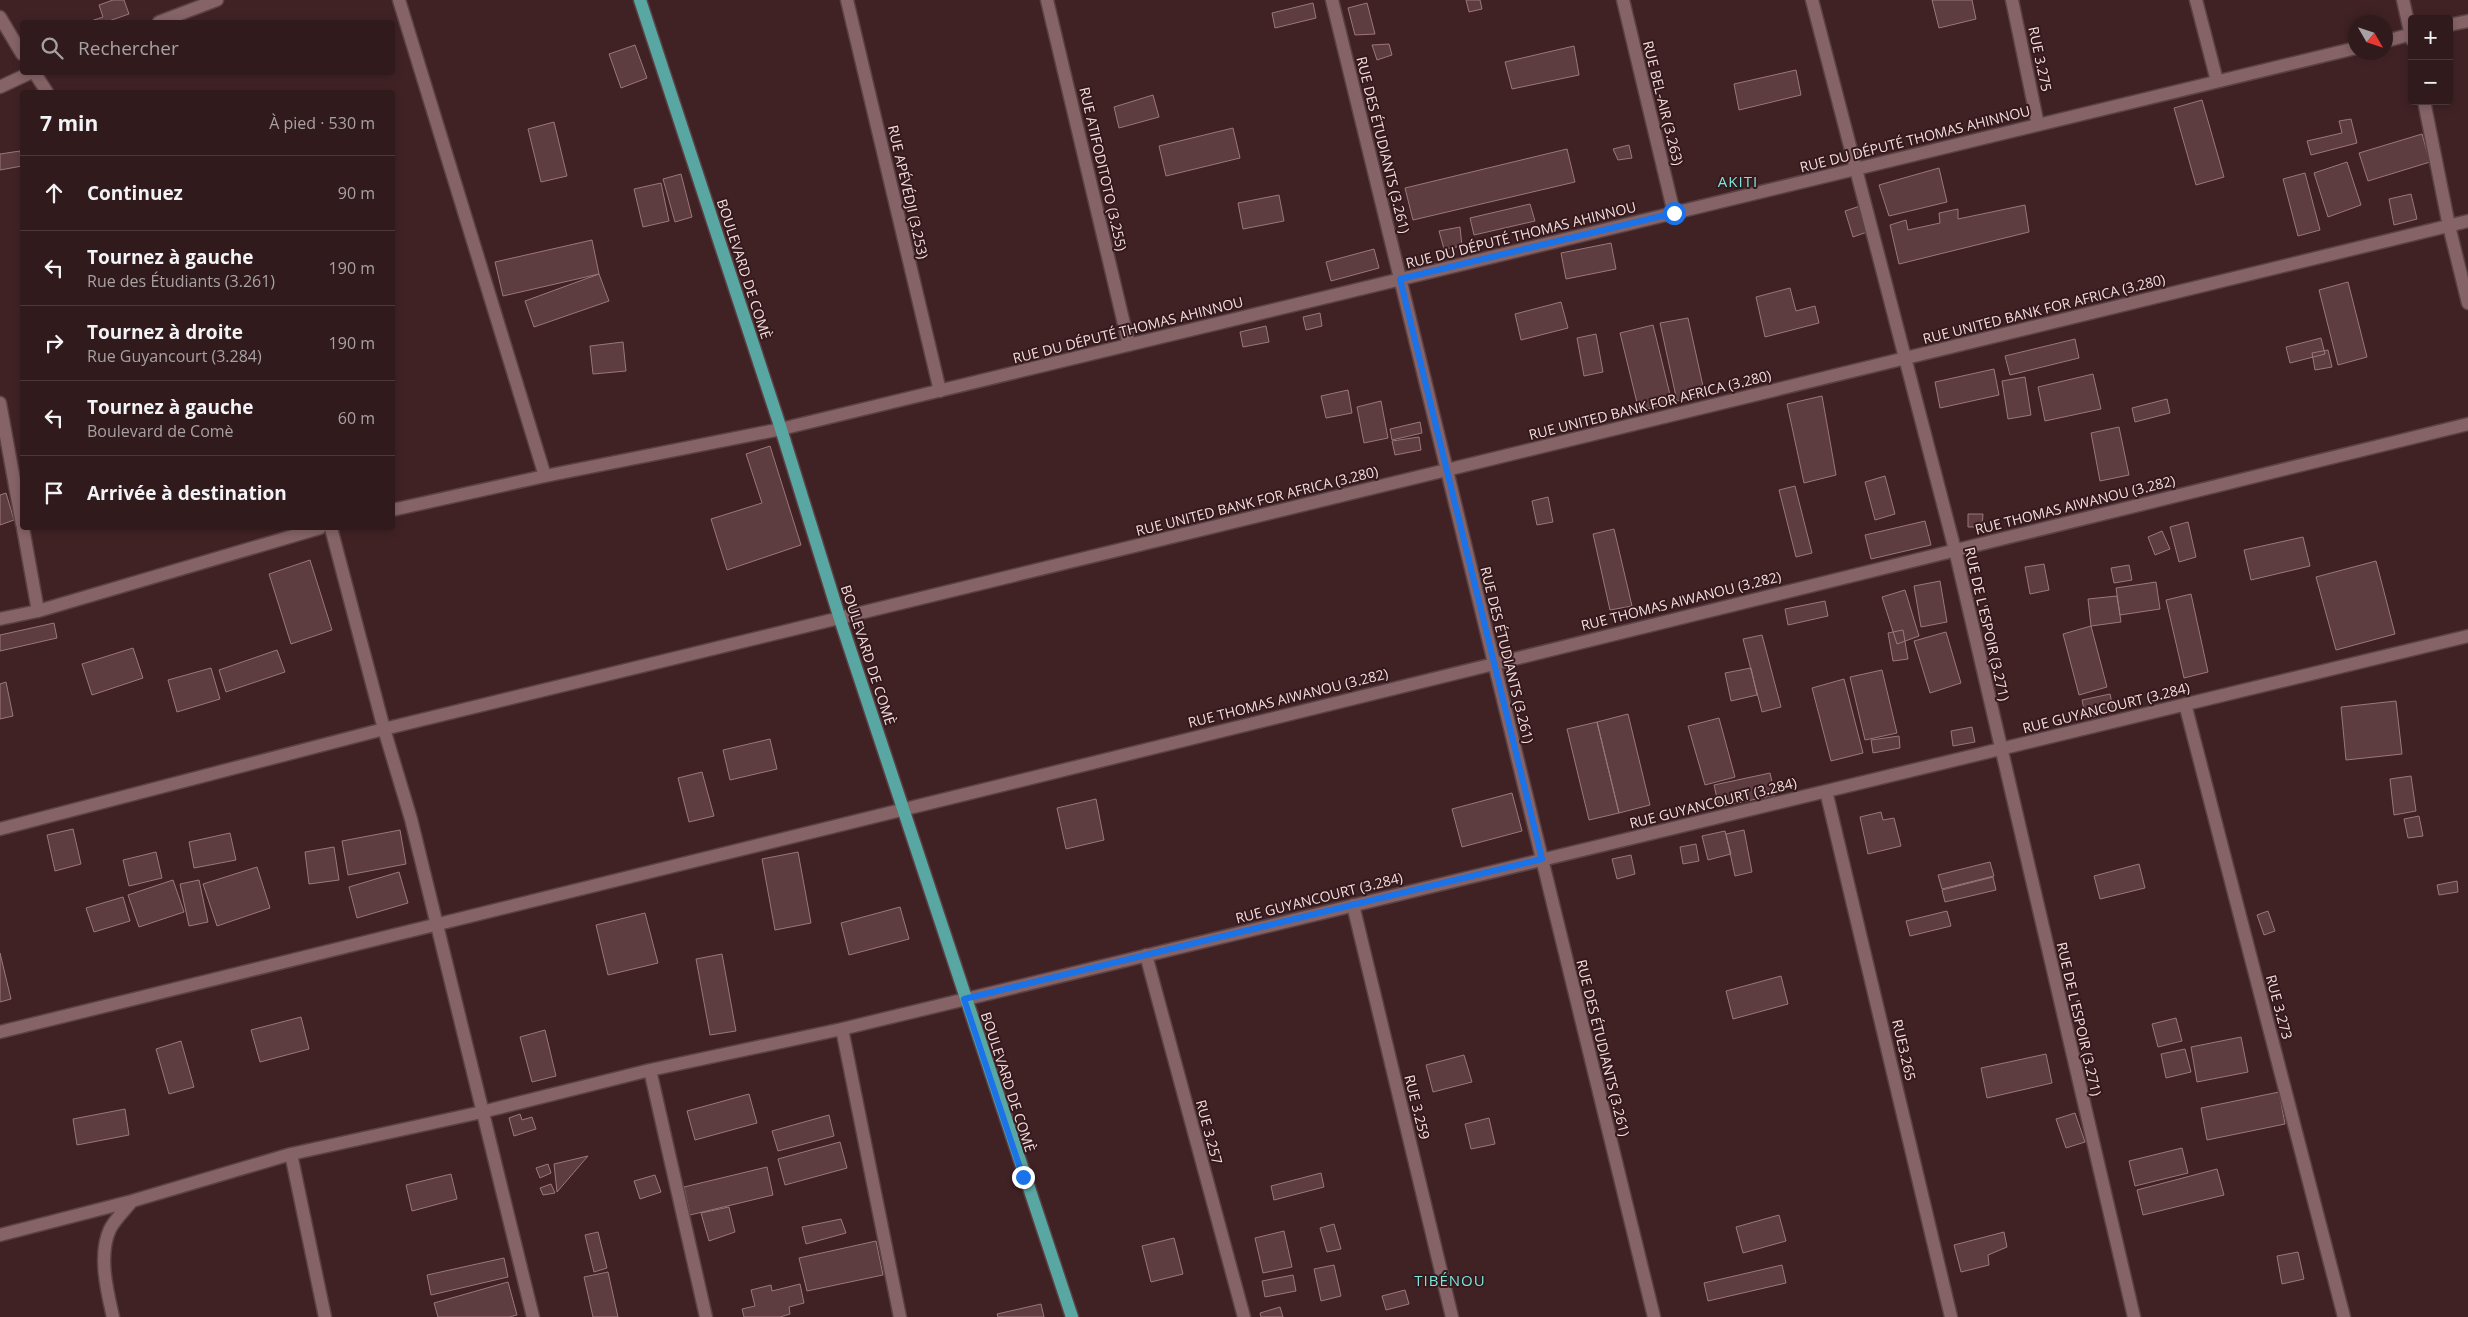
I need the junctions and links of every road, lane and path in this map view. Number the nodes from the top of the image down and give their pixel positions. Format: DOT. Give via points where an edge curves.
graph roads {
  1 [pos="216,0"];
  2 [pos="399,0"];
  3 [pos="640,0"];
  4 [pos="847,0"];
  5 [pos="1047,0"];
  6 [pos="1332,0"];
  7 [pos="1622,0"];
  8 [pos="1812,0"];
  9 [pos="2012,0"];
  10 [pos="2196,0"];
  11 [pos="2403,0"];
  12 [pos="0,17"];
  13 [pos="164,20"];
  14 [pos="2468,21"];
  15 [pos="2408,22"];
  16 [pos="2453,24"];
  17 [pos="2408,37"];
  18 [pos="2393,40"];
  19 [pos="2348,50"];
  20 [pos="20,51"];
  21 [pos="26,75"];
  22 [pos="35,75"];
  23 [pos="2217,81"];
  24 [pos="0,87"];
  25 [pos="46,90"];
  26 [pos="2425,105"];
  27 [pos="2038,125"];
  28 [pos="1856,169"];
  29 [pos="1674,213"];
  30 [pos="2468,221"];
  31 [pos="2449,226"];
  32 [pos="1400,279"];
  33 [pos="2468,303"];
  34 [pos="1129,345"];
  35 [pos="1904,359"];
  36 [pos="940,390"];
  37 [pos="0,403"];
  38 [pos="2468,424"];
  39 [pos="781,429"];
  40 [pos="1447,470"];
  41 [pos="545,476"];
  42 [pos="395,509"];
  43 [pos="20,510"];
  44 [pos="24,530"];
  45 [pos="313,530"];
  46 [pos="332,530"];
  47 [pos="1955,550"];
  48 [pos="38,611"];
  49 [pos="0,618"];
  50 [pos="840,619"];
  51 [pos="2468,636"];
  52 [pos="1494,663"];
  53 [pos="2186,704"];
  54 [pos="384,729"];
  55 [pos="2001,748"];
  56 [pos="1826,791"];
  57 [pos="902,808"];
  58 [pos="0,829"];
  59 [pos="1542,859"];
  60 [pos="1353,905"];
  61 [pos="437,922"];
  62 [pos="1146,955"];
  63 [pos="964,999"];
  64 [pos="842,1029"];
  65 [pos="0,1032"];
  66 [pos="650,1070"];
  67 [pos="482,1112"];
  68 [pos="291,1154"];
  69 [pos="132,1201"];
  70 [pos="0,1235"];
  71 [pos="114,1317"];
  72 [pos="325,1317"];
  73 [pos="533,1317"];
  74 [pos="706,1317"];
  75 [pos="900,1317"];
  76 [pos="1072,1317"];
  77 [pos="1244,1317"];
  78 [pos="1452,1317"];
  79 [pos="1654,1317"];
  80 [pos="1951,1317"];
  81 [pos="2134,1317"];
  82 [pos="2344,1317"];
  1 -- 13 [label="street"];
  2 -- 41 [label="street"];
  3 -- 39 [label="main road, BOULEVARD DE COMÈ"];
  4 -- 36 [label="street, RUE APÉVÉDJI (3.253)"];
  5 -- 34 [label="street, RUE ATIFODITOTO (3.255)"];
  6 -- 32 [label="street, RUE DES ÉTUDIANTS (3.261)"];
  7 -- 29 [label="street, RUE BEL-AIR (3.263)"];
  8 -- 28 [label="street, RUE DE L'ESPOIR (3.271)"];
  9 -- 27 [label="street, RUE 3.275"];
  10 -- 23 [label="street"];
  11 -- 15 [label="street"];
  12 -- 20 [label="street"];
  14 -- 16 [label="street"];
  17 -- 18 [label="street"];
  19 -- 23 [label="street, RUE DU DÉPUTÉ THOMAS AHINNOU"];
  21 -- 24 [label="street"];
  22 -- 25 [label="street"];
  23 -- 27 [label="street, RUE DU DÉPUTÉ THOMAS AHINNOU"];
  26 -- 31 [label="street"];
  27 -- 28 [label="street, RUE DU DÉPUTÉ THOMAS AHINNOU"];
  28 -- 29 [label="street, RUE DU DÉPUTÉ THOMAS AHINNOU"];
  28 -- 35 [label="street, RUE DE L'ESPOIR (3.271)"];
  29 -- 32 [label="street, RUE DU DÉPUTÉ THOMAS AHINNOU"];
  30 -- 31 [label="street, RUE UNITED BANK FOR AFRICA (3.280)"];
  31 -- 33 [label="street"];
  31 -- 35 [label="street, RUE UNITED BANK FOR AFRICA (3.280)"];
  32 -- 34 [label="street, RUE DU DÉPUTÉ THOMAS AHINNOU"];
  32 -- 40 [label="street, RUE DES ÉTUDIANTS (3.261)"];
  34 -- 36 [label="street, RUE DU DÉPUTÉ THOMAS AHINNOU"];
  35 -- 40 [label="street, RUE UNITED BANK FOR AFRICA (3.280)"];
  35 -- 47 [label="street, RUE DE L'ESPOIR (3.271)"];
  36 -- 39 [label="street, RUE DU DÉPUTÉ THOMAS AHINNOU"];
  37 -- 43 [label="street"];
  38 -- 47 [label="street, RUE THOMAS AIWANOU (3.282)"];
  39 -- 41 [label="street, RUE DU DÉPUTÉ THOMAS AHINNOU"];
  39 -- 50 [label="main road, BOULEVARD DE COMÈ"];
  40 -- 50 [label="street, RUE UNITED BANK FOR AFRICA (3.280)"];
  40 -- 52 [label="street, RUE DES ÉTUDIANTS (3.261)"];
  41 -- 42 [label="street, RUE DU DÉPUTÉ THOMAS AHINNOU"];
  44 -- 48 [label="street"];
  45 -- 48 [label="street"];
  46 -- 54 [label="street"];
  47 -- 52 [label="street, RUE THOMAS AIWANOU (3.282)"];
  47 -- 55 [label="street, RUE DE L'ESPOIR (3.271)"];
  48 -- 49 [label="street"];
  50 -- 54 [label="street, RUE UNITED BANK FOR AFRICA (3.280)"];
  50 -- 57 [label="main road, BOULEVARD DE COMÈ"];
  51 -- 53 [label="street, RUE GUYANCOURT (3.284)"];
  52 -- 57 [label="street, RUE THOMAS AIWANOU (3.282)"];
  52 -- 59 [label="street, RUE DES ÉTUDIANTS (3.261)"];
  53 -- 55 [label="street, RUE GUYANCOURT (3.284)"];
  53 -- 82 [label="street, RUE 3.273"];
  54 -- 58 [label="street, RUE UNITED BANK FOR AFRICA (3.280)"];
  54 -- 61 [label="street"];
  55 -- 56 [label="street, RUE GUYANCOURT (3.284)"];
  55 -- 81 [label="street, RUE DE L'ESPOIR (3.271)"];
  56 -- 59 [label="street, RUE GUYANCOURT (3.284)"];
  56 -- 80 [label="street, RUE3.265"];
  57 -- 61 [label="street, RUE THOMAS AIWANOU (3.282)"];
  57 -- 63 [label="main road, BOULEVARD DE COMÈ"];
  59 -- 60 [label="street, RUE GUYANCOURT (3.284)"];
  59 -- 79 [label="street, RUE DES ÉTUDIANTS (3.261)"];
  60 -- 62 [label="street, RUE GUYANCOURT (3.284)"];
  60 -- 78 [label="street, RUE 3.259"];
  61 -- 65 [label="street, RUE THOMAS AIWANOU (3.282)"];
  61 -- 67 [label="street"];
  62 -- 63 [label="street, RUE GUYANCOURT (3.284)"];
  62 -- 77 [label="street, RUE 3.257"];
  63 -- 64 [label="street, RUE GUYANCOURT (3.284)"];
  63 -- 76 [label="main road, BOULEVARD DE COMÈ"];
  64 -- 66 [label="street, RUE GUYANCOURT (3.284)"];
  64 -- 75 [label="street"];
  66 -- 67 [label="street, RUE GUYANCOURT (3.284)"];
  66 -- 74 [label="street"];
  67 -- 68 [label="street, RUE GUYANCOURT (3.284)"];
  67 -- 73 [label="street"];
  68 -- 69 [label="street, RUE GUYANCOURT (3.284)"];
  68 -- 72 [label="street"];
  69 -- 70 [label="street, RUE GUYANCOURT (3.284)"];
  69 -- 71 [label="street" via="110,1229 104,1252 107,1294"];
}
